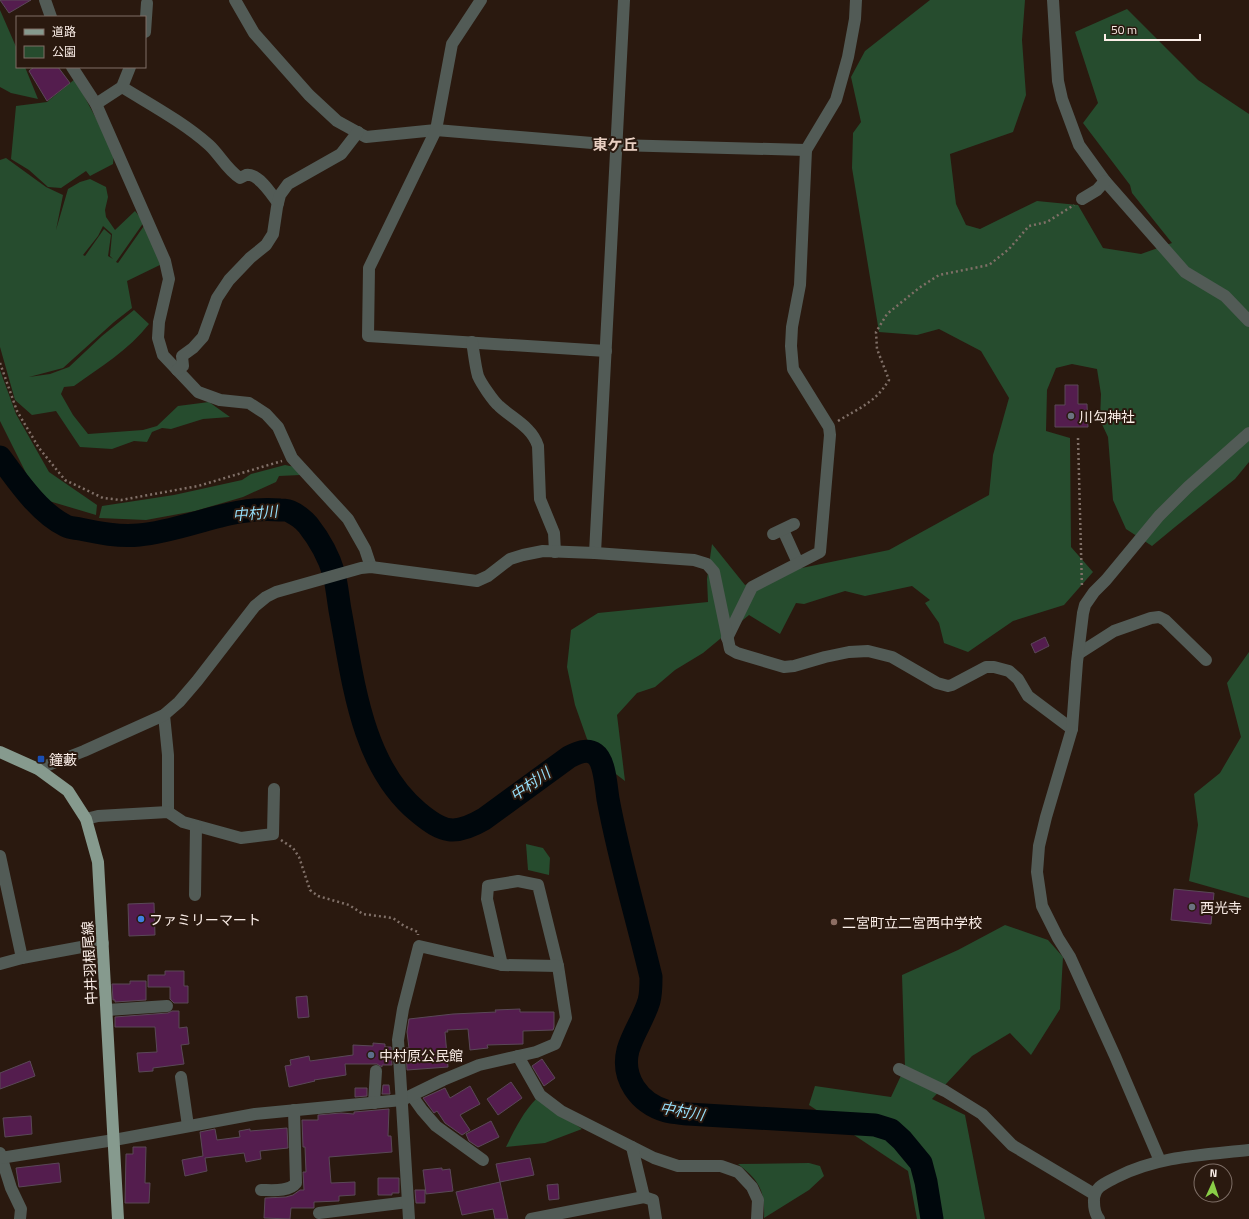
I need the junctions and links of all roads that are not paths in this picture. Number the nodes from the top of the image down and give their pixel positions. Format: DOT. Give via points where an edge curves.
graph roads {
  1 [pos="45,0"];
  2 [pos="235,0"];
  3 [pos="481,0"];
  4 [pos="624,0"];
  5 [pos="856,0"];
  6 [pos="1053,0"];
  7 [pos="147,3"];
  8 [pos="51,16"];
  9 [pos="146,18"];
  10 [pos="73,68"];
  11 [pos="130,68"];
  12 [pos="122,87"];
  13 [pos="96,104"];
  14 [pos="436,130"];
  15 [pos="358,132"];
  16 [pos="616,145"];
  17 [pos="806,150"];
  18 [pos="1105,181"];
  19 [pos="1082,199"];
  20 [pos="278,203"];
  21 [pos="1249,321"];
  22 [pos="472,342"];
  23 [pos="606,350"];
  24 [pos="177,370"];
  25 [pos="1249,433"];
  26 [pos="794,524"];
  27 [pos="555,552"];
  28 [pos="595,553"];
  29 [pos="798,564"];
  30 [pos="366,568"];
  31 [pos="727,638"];
  32 [pos="1078,654"];
  33 [pos="1206,660"];
  34 [pos="164,715"];
  35 [pos="1072,729"];
  36 [pos="0,752"];
  37 [pos="14,758"];
  38 [pos="0,759"];
  39 [pos="38,769"];
  40 [pos="274,789"];
  41 [pos="168,812"];
  42 [pos="86,818"];
  43 [pos="196,826"];
  44 [pos="0,856"];
  45 [pos="195,895"];
  46 [pos="103,943"];
  47 [pos="22,958"];
  48 [pos="0,964"];
  49 [pos="502,965"];
  50 [pos="558,966"];
  51 [pos="167,1006"];
  52 [pos="107,1010"];
  53 [pos="518,1056"];
  54 [pos="899,1069"];
  55 [pos="376,1071"];
  56 [pos="181,1077"];
  57 [pos="407,1098"];
  58 [pos="374,1103"];
  59 [pos="294,1110"];
  60 [pos="188,1126"];
  61 [pos="114,1140"];
  62 [pos="632,1147"];
  63 [pos="1249,1150"];
  64 [pos="1,1156"];
  65 [pos="483,1160"];
  66 [pos="1160,1161"];
  67 [pos="261,1190"];
  68 [pos="1094,1194"];
  69 [pos="644,1197"];
  70 [pos="408,1202"];
  71 [pos="319,1213"];
  72 [pos="577,1214"];
  73 [pos="20,1219"];
  74 [pos="118,1219"];
  75 [pos="409,1219"];
  76 [pos="532,1219"];
  77 [pos="656,1219"];
  78 [pos="757,1219"];
  79 [pos="1099,1219"];
  1 -- 8 [label="street"];
  2 -- 15 [label="street" via="254,33 309,95 337,120"];
  3 -- 14 [label="street" via="452,44"];
  4 -- 16 [label="street"];
  5 -- 17 [label="street" via="856,19 836,100"];
  6 -- 18 [label="street" via="1058,81 1062,99 1079,145"];
  7 -- 9 [label="street"];
  10 -- 13 [label="street"];
  11 -- 12 [label="street"];
  12 -- 13 [label="street"];
  12 -- 20 [label="street" via="171,117 209,145 234,174 240,178 247,175 254,177"];
  13 -- 24 [label="street" via="165,261 169,279 160,316 158,338 163,355"];
  14 -- 15 [label="street" via="366,137"];
  14 -- 16 [label="street"];
  14 -- 22 [label="street" via="369,268 368,336"];
  15 -- 20 [label="street" via="341,154 288,184"];
  16 -- 17 [label="street"];
  16 -- 23 [label="street"];
  17 -- 29 [label="street" via="800,285 791,346 793,368 829,428 831,439 820,552"];
  18 -- 19 [label="street" via="1097,190"];
  18 -- 21 [label="street" via="1185,272 1225,296"];
  20 -- 24 [label="street" via="273,234 266,245 229,280 217,298 203,337 182,356 183,366"];
  22 -- 23 [label="street"];
  22 -- 27 [label="street" via="478,376 487,390 498,405 535,437 538,446 540,499 554,533"];
  23 -- 28 [label="street"];
  24 -- 30 [label="street" via="198,392 220,400 249,403 266,414 278,427 292,458 348,519 365,549"];
  25 -- 32 [label="street" via="1159,516 1089,598 1082,613"];
  26 -- 29 [label="street" via="778,532"];
  27 -- 28 [label="street"];
  27 -- 30 [label="street" via="543,551 510,559 477,581"];
  28 -- 31 [label="street" via="694,560 707,564 714,572"];
  29 -- 31 [label="street" via="752,587"];
  30 -- 34 [label="street" via="288,588 266,597 255,606 179,702"];
  31 -- 35 [label="street" via="730,649 737,653 784,667 849,652 878,653 948,686 986,667 1002,668 1014,675 1028,696"];
  32 -- 33 [label="street" via="1114,631 1159,617"];
  32 -- 35 [label="street"];
  34 -- 39 [label="street"];
  34 -- 41 [label="street" via="168,755"];
  35 -- 66 [label="street" via="1039,846 1037,872 1042,906 1073,964"];
  36 -- 37 [label="main road, 中井羽根尾線"];
  37 -- 38 [label="street"];
  37 -- 39 [label="main road, 中井羽根尾線"];
  39 -- 42 [label="main road, 中井羽根尾線" via="68,791"];
  40 -- 43 [label="street" via="273,834 241,838"];
  41 -- 42 [label="street"];
  41 -- 43 [label="street" via="183,822"];
  42 -- 46 [label="main road, 中井羽根尾線" via="98,862"];
  43 -- 45 [label="street"];
  44 -- 47 [label="street"];
  46 -- 47 [label="street"];
  46 -- 52 [label="main road, 中井羽根尾線"];
  47 -- 48 [label="street"];
  49 -- 50 [label="street"];
  49 -- 50 [label="street" via="487,899 488,886 518,881 538,885"];
  49 -- 57 [label="street" via="419,946 398,1040"];
  50 -- 53 [label="street" via="566,1018 555,1044"];
  51 -- 52 [label="street"];
  52 -- 61 [label="main road, 中井羽根尾線"];
  53 -- 57 [label="street" via="480,1065"];
  53 -- 62 [label="street" via="540,1095 561,1111"];
  54 -- 68 [label="street" via="945,1091 982,1114 1012,1144"];
  55 -- 58 [label="street"];
  56 -- 60 [label="street"];
  57 -- 58 [label="street"];
  57 -- 65 [label="street" via="436,1126"];
  57 -- 70 [label="street"];
  58 -- 59 [label="street"];
  59 -- 60 [label="street"];
  59 -- 67 [label="street" via="296,1183 289,1189"];
  60 -- 61 [label="street"];
  61 -- 64 [label="street"];
  61 -- 74 [label="main road, 中井羽根尾線"];
  62 -- 69 [label="street"];
  62 -- 78 [label="street" via="678,1166 721,1166 738,1172 752,1187 758,1200"];
  63 -- 66 [label="street"];
  64 -- 73 [label="street" via="21,1210"];
  66 -- 68 [label="street" via="1136,1168 1107,1182 1097,1188"];
  68 -- 79 [label="street" via="1094,1206"];
  69 -- 72 [label="street"];
  69 -- 77 [label="street" via="653,1200"];
  70 -- 71 [label="street"];
  70 -- 75 [label="street"];
  72 -- 76 [label="street"];
}
